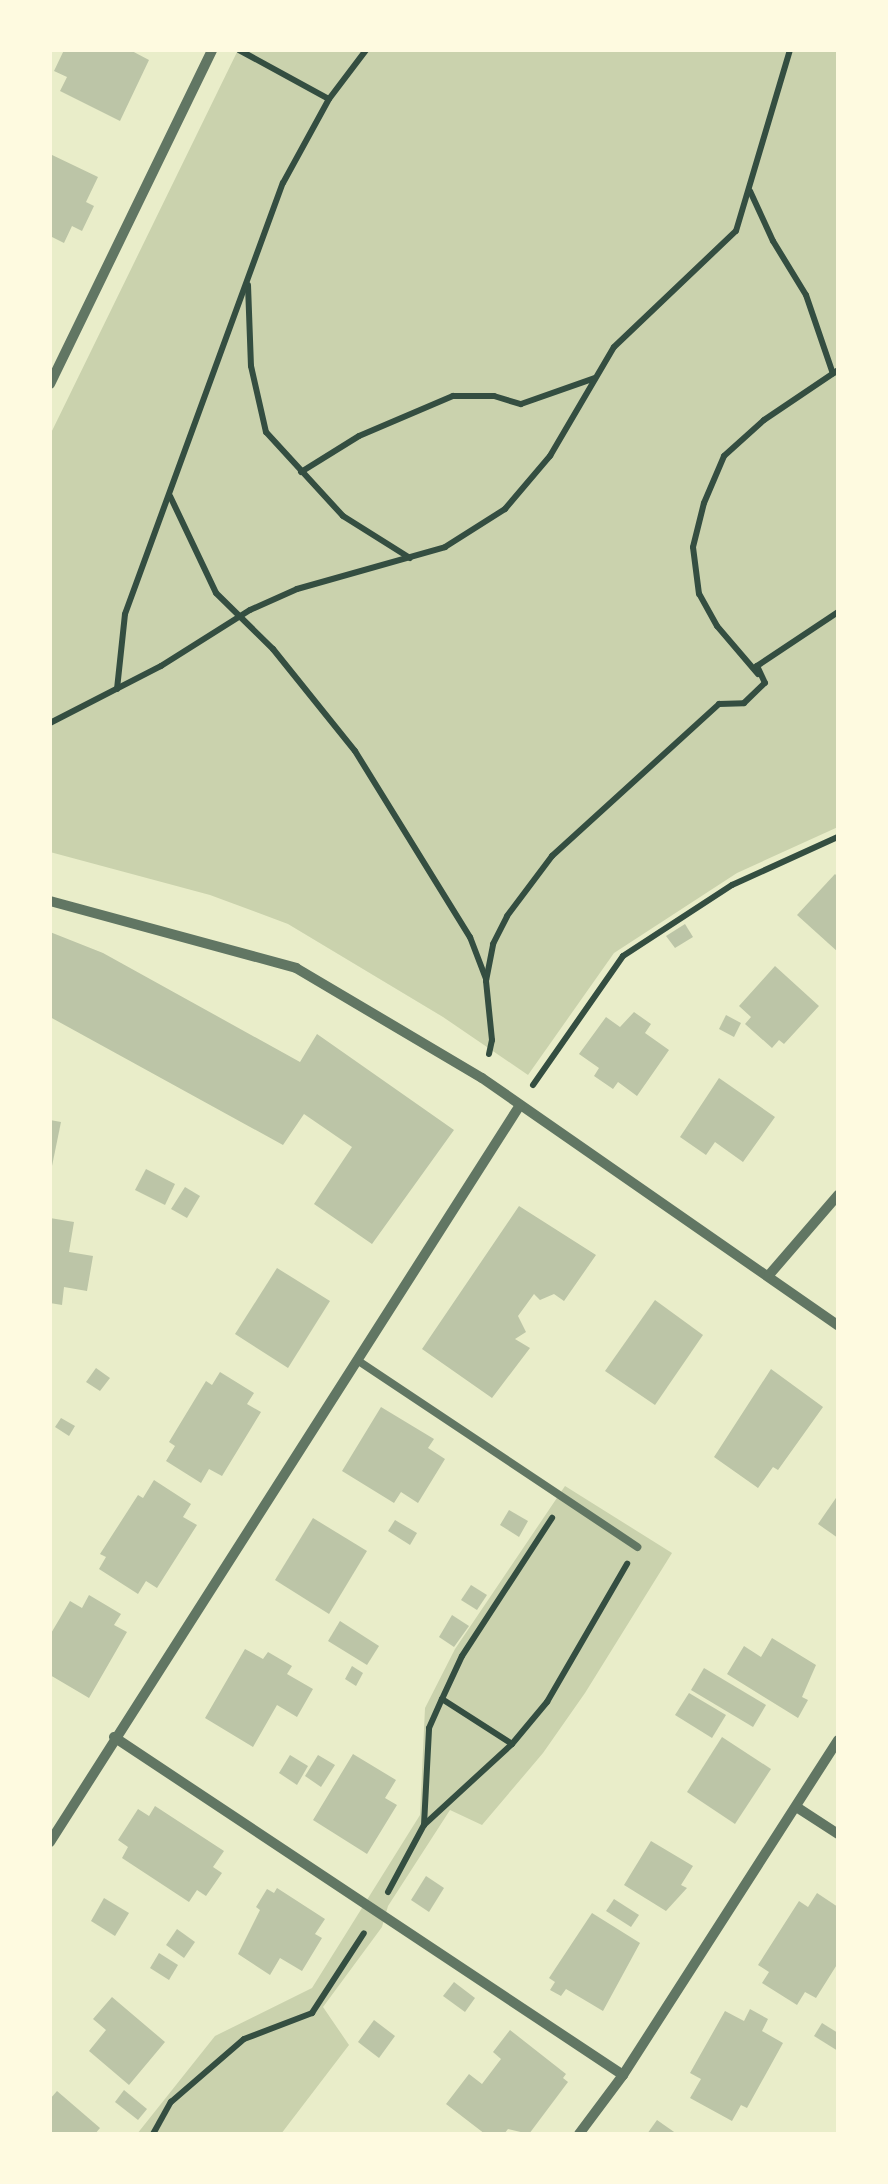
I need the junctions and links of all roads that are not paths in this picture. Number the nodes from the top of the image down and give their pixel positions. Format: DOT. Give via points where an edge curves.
graph roads {
  1 [pos="212,50"];
  2 [pos="50,384"];
  3 [pos="50,901"];
  4 [pos="520,1105"];
  5 [pos="838,1195"];
  6 [pos="769,1275"];
  7 [pos="838,1326"];
  8 [pos="357,1360"];
  9 [pos="637,1547"];
  10 [pos="114,1737"];
  11 [pos="838,1740"];
  12 [pos="798,1808"];
  13 [pos="838,1834"];
  14 [pos="50,1842"];
  15 [pos="623,2075"];
  16 [pos="580,2134"];
  1 -- 2 [label="street"];
  3 -- 4 [label="street" via="296,968"];
  4 -- 6 [label="street"];
  4 -- 8 [label="street"];
  5 -- 6 [label="street"];
  6 -- 7 [label="street"];
  8 -- 9 [label="lane"];
  8 -- 10 [label="street"];
  10 -- 14 [label="street"];
  10 -- 15 [label="street"];
  11 -- 12 [label="street"];
  12 -- 13 [label="street"];
  12 -- 15 [label="street"];
  15 -- 16 [label="street"];
}
